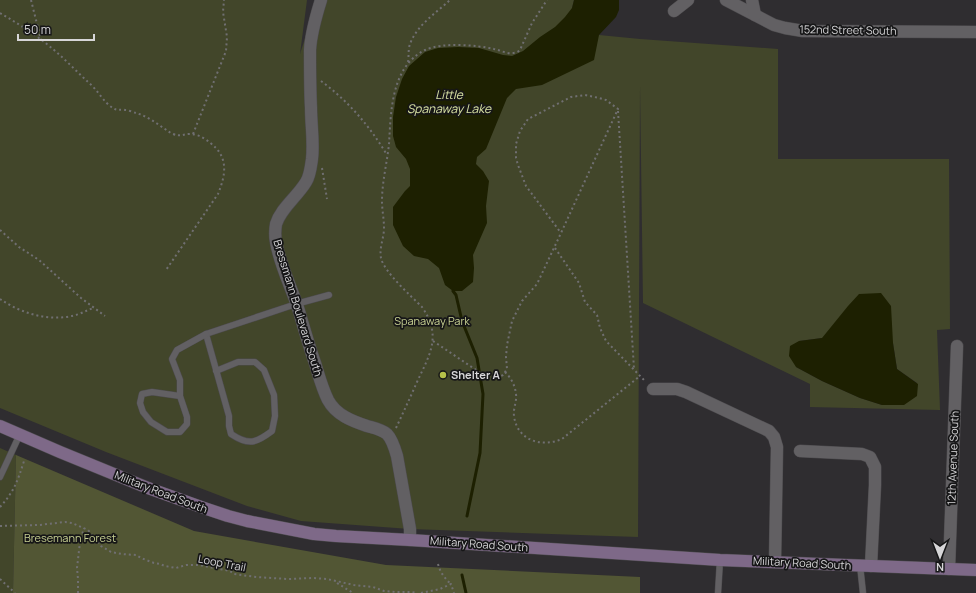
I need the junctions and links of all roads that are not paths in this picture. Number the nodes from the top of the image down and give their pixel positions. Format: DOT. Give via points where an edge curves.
graph roads {
  1 [pos="321,0"];
  2 [pos="688,0"];
  3 [pos="726,0"];
  4 [pos="752,0"];
  5 [pos="674,11"];
  6 [pos="755,15"];
  7 [pos="976,32"];
  8 [pos="329,295"];
  9 [pos="296,304"];
  10 [pos="206,334"];
  11 [pos="957,346"];
  12 [pos="216,371"];
  13 [pos="653,390"];
  14 [pos="180,396"];
  15 [pos="0,426"];
  16 [pos="20,434"];
  17 [pos="800,451"];
  18 [pos="0,477"];
  19 [pos="410,540"];
  20 [pos="720,560"];
  21 [pos="775,562"];
  22 [pos="865,566"];
  23 [pos="949,569"];
  24 [pos="976,570"];
  25 [pos="718,593"];
  26 [pos="863,593"];
  1 -- 9 [label="street, Bressmann Boulevard South" via="310,49 312,159 306,182 280,216 275,232 282,265"];
  2 -- 5 [label="street"];
  3 -- 6 [label="street, 152nd Street South"];
  4 -- 6 [label="street"];
  6 -- 7 [label="street, 152nd Street South" via="774,25 803,31"];
  8 -- 9 [label="lane"];
  9 -- 10 [label="lane"];
  9 -- 19 [label="street, Bressmann Boulevard South" via="322,386 332,407 348,418 388,435 397,456"];
  10 -- 12 [label="lane"];
  10 -- 14 [label="lane" via="177,350 172,359 180,380"];
  11 -- 23 [label="street, 12th Avenue South"];
  12 -- 12 [label="lane" via="229,416 231,434 240,440 250,442 262,439 272,431 275,416 274,395 264,370 255,362 238,362"];
  13 -- 21 [label="street" via="677,389 686,392 769,431 774,437 777,447"];
  14 -- 14 [label="lane" via="187,417 186,424 180,432 167,432 151,422 140,403 142,394 152,392"];
  15 -- 16 [label="main road, Military Road South"];
  16 -- 18 [label="lane"];
  16 -- 19 [label="main road, Military Road South" via="148,488 228,516 314,534"];
  17 -- 22 [label="street" via="862,454 870,457 875,473"];
  19 -- 20 [label="main road, Military Road South"];
  20 -- 21 [label="main road, Military Road South"];
  20 -- 25 [label="lane"];
  21 -- 22 [label="main road, Military Road South"];
  22 -- 23 [label="main road, Military Road South"];
  22 -- 26 [label="lane"];
  23 -- 24 [label="main road, Military Road South"];
}
